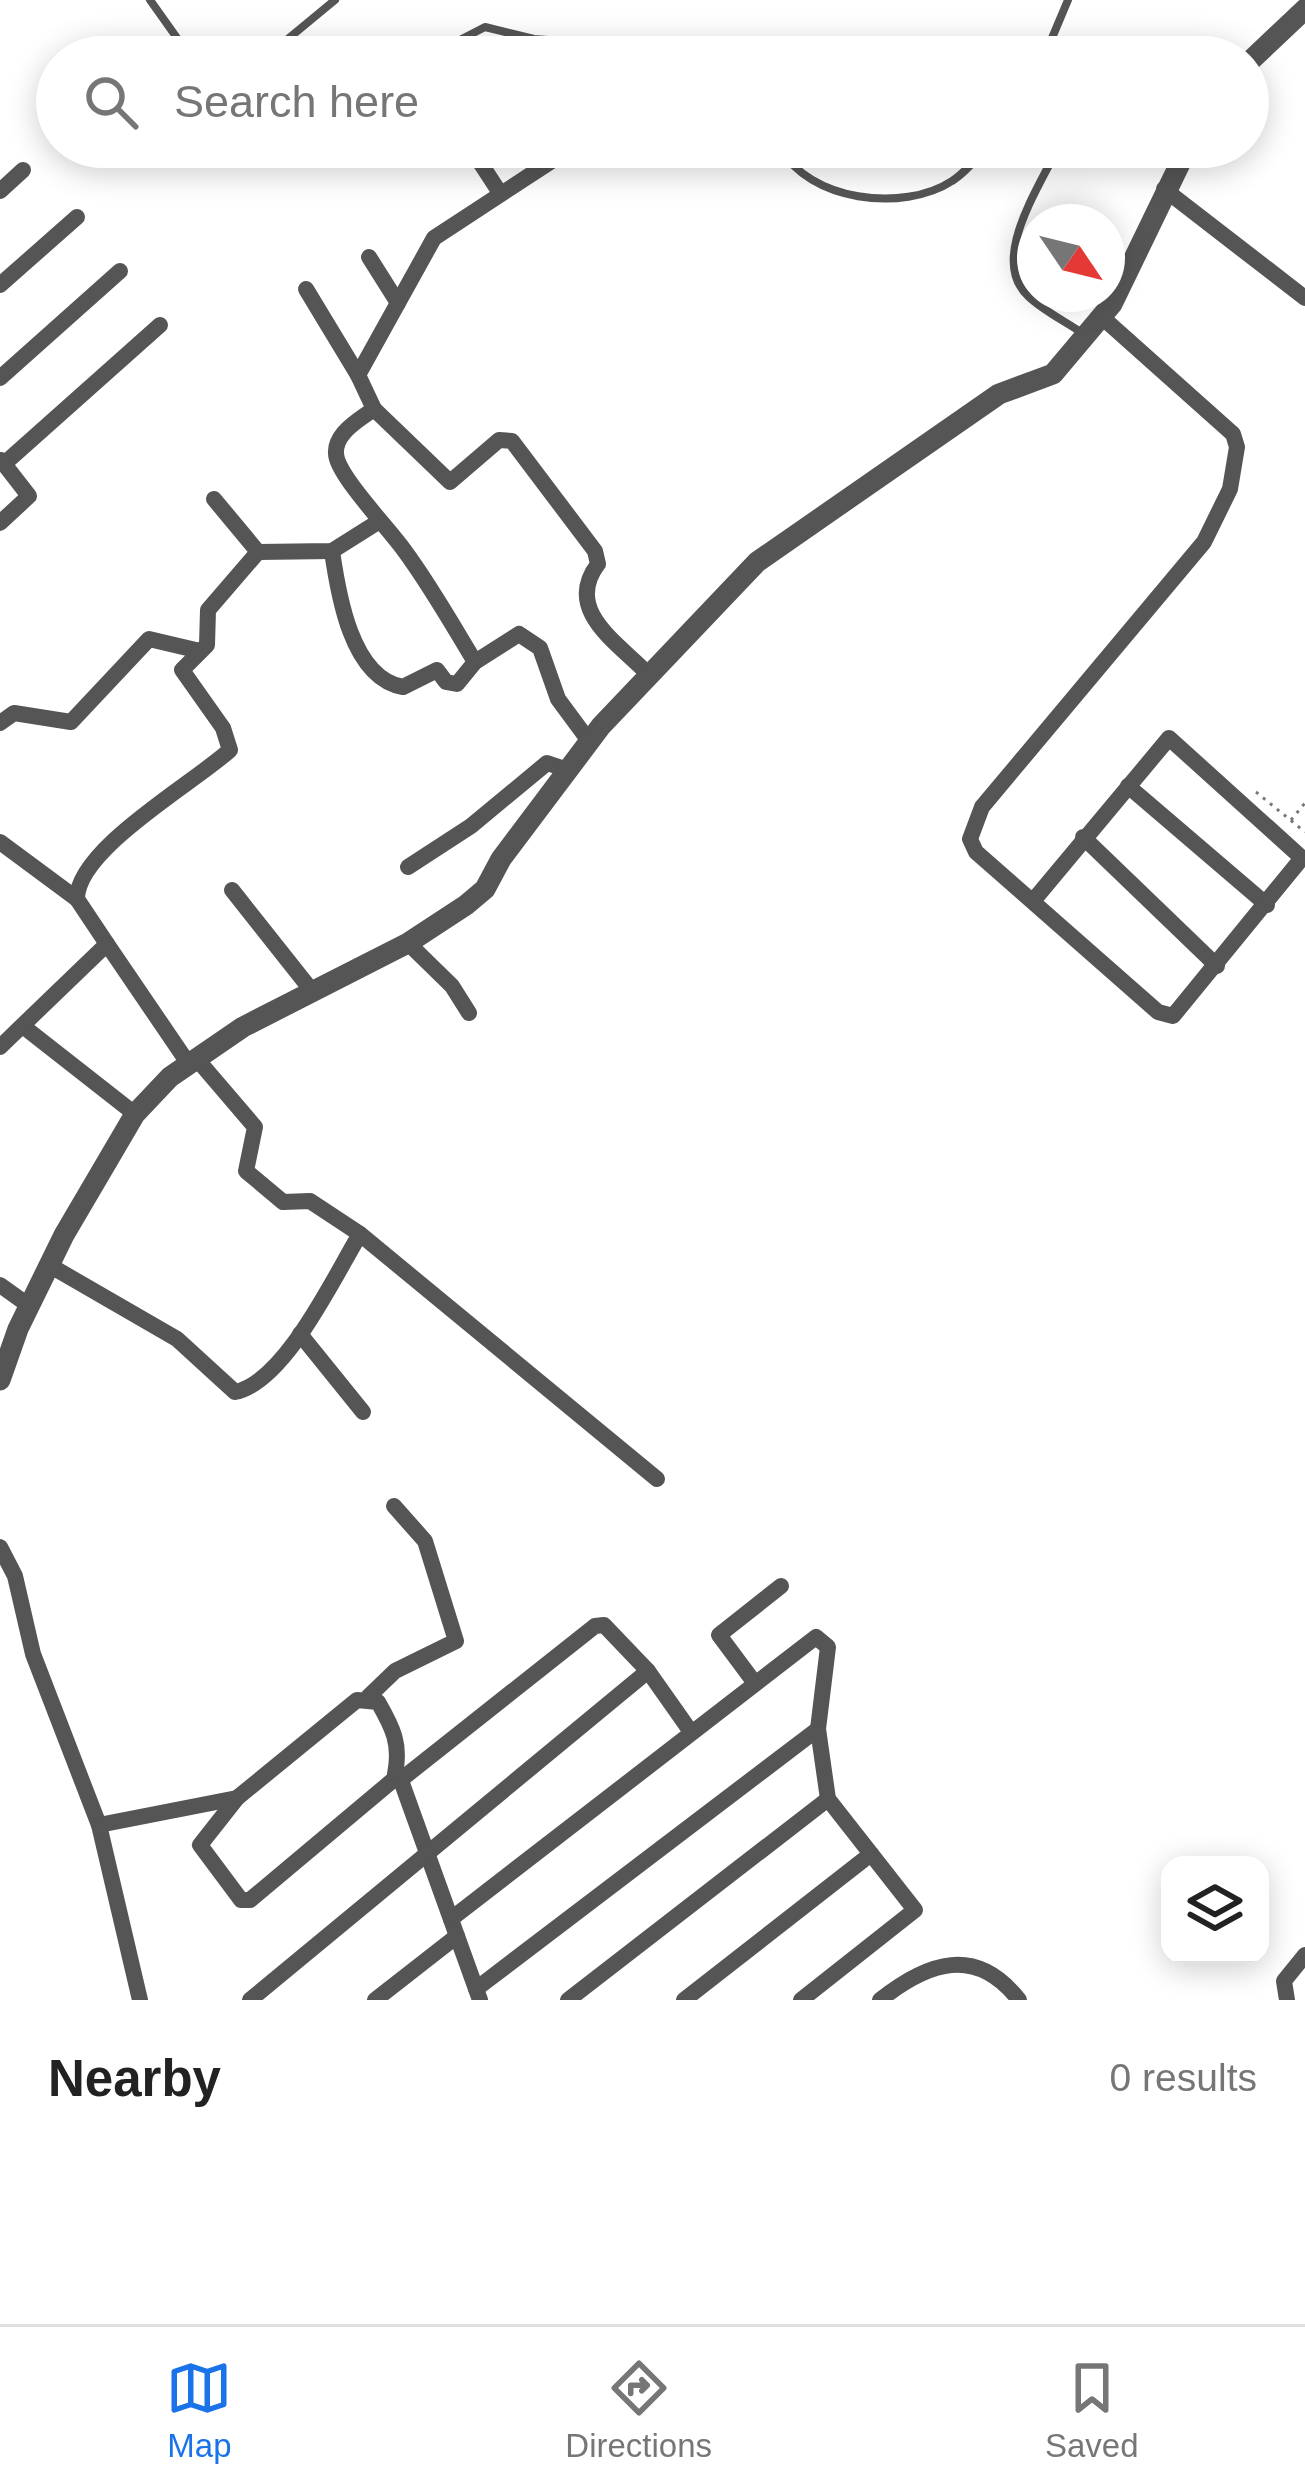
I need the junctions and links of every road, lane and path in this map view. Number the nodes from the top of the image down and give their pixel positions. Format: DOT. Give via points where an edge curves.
graph roads {
  1 [pos="150,0"];
  2 [pos="335,0"];
  3 [pos="1068,0"];
  4 [pos="1305,8"];
  5 [pos="176,36"];
  6 [pos="291,36"];
  7 [pos="468,36"];
  8 [pos="522,36"];
  9 [pos="1053,36"];
  10 [pos="1269,43"];
  11 [pos="484,168"];
  12 [pos="535,168"];
  13 [pos="796,168"];
  14 [pos="966,168"];
  15 [pos="1048,168"];
  16 [pos="1176,168"];
  17 [pos="23,170"];
  18 [pos="1164,189"];
  19 [pos="0,191"];
  20 [pos="500,193"];
  21 [pos="77,217"];
  22 [pos="369,257"];
  23 [pos="120,271"];
  24 [pos="0,285"];
  25 [pos="306,289"];
  26 [pos="1305,298"];
  27 [pos="398,303"];
  28 [pos="1103,318"];
  29 [pos="160,325"];
  30 [pos="1088,338"];
  31 [pos="358,375"];
  32 [pos="0,378"];
  33 [pos="374,409"];
  34 [pos="2,462"];
  35 [pos="214,499"];
  36 [pos="378,522"];
  37 [pos="0,523"];
  38 [pos="332,551"];
  39 [pos="258,552"];
  40 [pos="200,651"];
  41 [pos="475,662"];
  42 [pos="647,673"];
  43 [pos="0,723"];
  44 [pos="590,741"];
  45 [pos="561,779"];
  46 [pos="1128,786"];
  47 [pos="1305,803"];
  48 [pos="1291,821"];
  49 [pos="1083,837"];
  50 [pos="0,842"];
  51 [pos="408,867"];
  52 [pos="232,890"];
  53 [pos="77,899"];
  54 [pos="1033,901"];
  55 [pos="1267,905"];
  56 [pos="408,943"];
  57 [pos="107,944"];
  58 [pos="1217,966"];
  59 [pos="312,991"];
  60 [pos="469,1013"];
  61 [pos="24,1027"];
  62 [pos="0,1047"];
  63 [pos="192,1061"];
  64 [pos="135,1114"];
  65 [pos="360,1234"];
  66 [pos="49,1265"];
  67 [pos="0,1285"];
  68 [pos="28,1305"];
  69 [pos="300,1334"];
  70 [pos="0,1379"];
  71 [pos="363,1412"];
  72 [pos="657,1480"];
  73 [pos="394,1506"];
  74 [pos="0,1546"];
  75 [pos="782,1586"];
  76 [pos="648,1671"];
  77 [pos="754,1682"];
  78 [pos="368,1697"];
  79 [pos="818,1729"];
  80 [pos="691,1732"];
  81 [pos="399,1776"];
  82 [pos="237,1798"];
  83 [pos="828,1799"];
  84 [pos="99,1825"];
  85 [pos="426,1854"];
  86 [pos="872,1854"];
  87 [pos="454,1927"];
  88 [pos="1305,1955"];
  89 [pos="477,1994"];
  90 [pos="1009,1997"];
  91 [pos="140,2000"];
  92 [pos="250,2000"];
  93 [pos="375,2000"];
  94 [pos="568,2000"];
  95 [pos="684,2000"];
  96 [pos="801,2000"];
  97 [pos="880,2000"];
  98 [pos="1287,2000"];
  1 -- 5 [label="lane"];
  2 -- 6 [label="lane"];
  3 -- 9 [label="lane"];
  4 -- 10 [label="street"];
  7 -- 8 [label="lane" via="485,27"];
  11 -- 20 [label="street"];
  12 -- 20 [label="street"];
  13 -- 14 [label="lane" via="882,199 914,195"];
  15 -- 30 [label="lane" via="1015,242 1012,272 1027,296"];
  16 -- 18 [label="street"];
  17 -- 19 [label="street"];
  18 -- 26 [label="street"];
  18 -- 28 [label="street"];
  20 -- 27 [label="street" via="434,238"];
  21 -- 24 [label="street"];
  22 -- 27 [label="street"];
  23 -- 32 [label="street"];
  25 -- 31 [label="street"];
  27 -- 31 [label="street"];
  28 -- 30 [label="street"];
  28 -- 54 [label="street" via="1223,422 1237,447 1222,513 1204,542 973,823 976,852"];
  29 -- 34 [label="street"];
  30 -- 42 [label="street" via="1053,374 999,394 771,551"];
  31 -- 33 [label="street"];
  33 -- 36 [label="street" via="346,430 337,459"];
  33 -- 42 [label="street" via="450,482 500,440 512,441 595,551 598,564 586,578 598,628"];
  34 -- 37 [label="street" via="29,496"];
  35 -- 39 [label="street"];
  36 -- 38 [label="street"];
  36 -- 41 [label="street" via="402,546"];
  38 -- 39 [label="street"];
  38 -- 41 [label="street" via="342,618 384,680 403,687 437,670 457,684"];
  39 -- 40 [label="street" via="208,610 209,638"];
  40 -- 43 [label="street" via="149,639 71,722 14,713"];
  40 -- 53 [label="street" via="182,674 230,749 94,862"];
  41 -- 44 [label="street" via="504,640 530,638 548,662 558,699"];
  42 -- 44 [label="street"];
  44 -- 45 [label="street"];
  45 -- 51 [label="street" via="562,769 547,764"];
  45 -- 56 [label="street" via="485,889"];
  46 -- 49 [label="street"];
  46 -- 55 [label="street"];
  46 -- 55 [label="street" via="1168,738 1196,761 1302,855"];
  47 -- 48 [label="path"];
  49 -- 54 [label="street"];
  49 -- 58 [label="street"];
  50 -- 53 [label="street"];
  52 -- 59 [label="street"];
  53 -- 57 [label="street"];
  54 -- 58 [label="street" via="1165,1015 1180,1011"];
  55 -- 58 [label="street"];
  56 -- 59 [label="street"];
  56 -- 60 [label="street"];
  57 -- 61 [label="street"];
  57 -- 63 [label="street"];
  59 -- 63 [label="street"];
  61 -- 62 [label="street"];
  61 -- 64 [label="street"];
  63 -- 64 [label="street"];
  63 -- 65 [label="street" via="254,1127 248,1176 283,1202 310,1202"];
  64 -- 66 [label="street"];
  65 -- 69 [label="street"];
  65 -- 72 [label="street"];
  66 -- 68 [label="street"];
  66 -- 69 [label="street" via="177,1339 235,1392 265,1377"];
  67 -- 68 [label="street"];
  68 -- 70 [label="street"];
  69 -- 71 [label="street"];
  73 -- 78 [label="street" via="425,1541 456,1641 395,1670"];
  74 -- 84 [label="street"];
  75 -- 77 [label="street" via="719,1635"];
  76 -- 80 [label="street"];
  76 -- 81 [label="street" via="604,1625 595,1626"];
  76 -- 85 [label="street"];
  77 -- 79 [label="street" via="816,1636 826,1641"];
  77 -- 80 [label="street"];
  78 -- 81 [label="street" via="400,1748"];
  78 -- 82 [label="street"];
  79 -- 83 [label="street"];
  79 -- 89 [label="street"];
  80 -- 87 [label="street"];
  81 -- 82 [label="street" via="245,1901 200,1845"];
  81 -- 85 [label="street"];
  82 -- 84 [label="street"];
  83 -- 86 [label="street"];
  83 -- 94 [label="street"];
  84 -- 91 [label="street"];
  85 -- 87 [label="street"];
  85 -- 92 [label="street"];
  86 -- 95 [label="street"];
  86 -- 96 [label="street" via="915,1910"];
  87 -- 89 [label="street"];
  87 -- 93 [label="street"];
  88 -- 98 [label="street" via="1284,1981"];
  90 -- 97 [label="street" via="986,1970 937,1965"];
}
